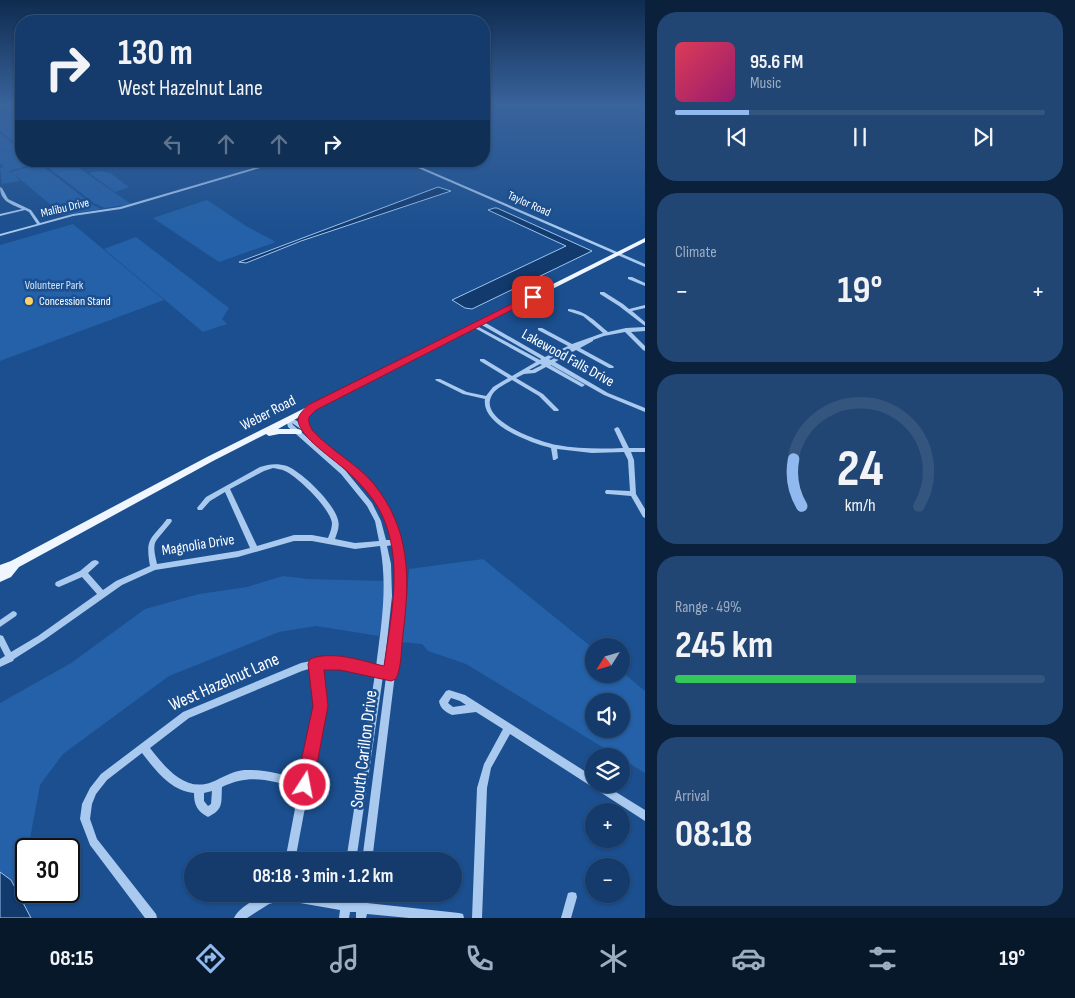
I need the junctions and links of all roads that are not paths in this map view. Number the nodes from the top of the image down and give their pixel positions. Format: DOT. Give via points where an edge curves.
graph roads {
  1 [pos="261,167"];
  2 [pos="418,167"];
  3 [pos="0,188"];
  4 [pos="26,209"];
  5 [pos="1,216"];
  6 [pos="39,224"];
  7 [pos="0,235"];
  8 [pos="645,240"];
  9 [pos="618,254"];
  10 [pos="645,266"];
  11 [pos="630,278"];
  12 [pos="645,285"];
  13 [pos="602,293"];
  14 [pos="645,306"];
  15 [pos="570,310"];
  16 [pos="628,311"];
  17 [pos="479,325"];
  18 [pos="645,325"];
  19 [pos="540,329"];
  20 [pos="645,329"];
  21 [pos="626,330"];
  22 [pos="606,333"];
  23 [pos="573,347"];
  24 [pos="645,349"];
  25 [pos="482,360"];
  26 [pos="544,363"];
  27 [pos="610,367"];
  28 [pos="512,378"];
  29 [pos="438,380"];
  30 [pos="487,398"];
  31 [pos="312,407"];
  32 [pos="556,410"];
  33 [pos="645,410"];
  34 [pos="289,419"];
  35 [pos="617,428"];
  36 [pos="298,432"];
  37 [pos="308,432"];
  38 [pos="257,435"];
  39 [pos="554,448"];
  40 [pos="627,450"];
  41 [pos="645,450"];
  42 [pos="555,458"];
  43 [pos="227,489"];
  44 [pos="608,492"];
  45 [pos="632,494"];
  46 [pos="200,508"];
  47 [pos="645,515"];
  48 [pos="169,521"];
  49 [pos="331,540"];
  50 [pos="396,542"];
  51 [pos="383,543"];
  52 [pos="254,548"];
  53 [pos="95,563"];
  54 [pos="15,564"];
  55 [pos="154,567"];
  56 [pos="0,568"];
  57 [pos="83,573"];
  58 [pos="0,578"];
  59 [pos="59,584"];
  60 [pos="102,594"];
  61 [pos="13,614"];
  62 [pos="0,624"];
  63 [pos="0,638"];
  64 [pos="10,658"];
  65 [pos="0,663"];
  66 [pos="316,664"];
  67 [pos="379,672"];
  68 [pos="391,674"];
  69 [pos="476,708"];
  70 [pos="508,729"];
  71 [pos="143,746"];
  72 [pos="585,777"];
  73 [pos="218,784"];
  74 [pos="305,785"];
  75 [pos="199,788"];
  76 [pos="609,793"];
  77 [pos="645,816"];
  78 [pos="292,852"];
  79 [pos="353,852"];
  80 [pos="368,852"];
  81 [pos="572,897"];
  82 [pos="261,902"];
  83 [pos="325,902"];
  84 [pos="346,902"];
  85 [pos="345,906"];
  86 [pos="361,913"];
  87 [pos="152,918"];
  88 [pos="239,918"];
  89 [pos="344,918"];
  90 [pos="459,918"];
  91 [pos="477,918"];
  92 [pos="566,918"];
  1 -- 6 [label="street, Malibu Drive" via="134,204"];
  2 -- 9 [label="street, Taylor Road"];
  3 -- 4 [label="street" via="6,200"];
  4 -- 5 [label="street"];
  4 -- 6 [label="street"];
  6 -- 7 [label="street, Malibu Drive"];
  8 -- 9 [label="main road, Weber Road"];
  9 -- 10 [label="street, Taylor Road"];
  9 -- 17 [label="main road, Weber Road"];
  11 -- 12 [label="street"];
  13 -- 16 [label="street"];
  14 -- 16 [label="street"];
  15 -- 22 [label="street" via="585,315"];
  16 -- 18 [label="street"];
  17 -- 26 [label="street, Lakewood Falls Drive"];
  17 -- 31 [label="main road, Weber Road"];
  19 -- 23 [label="street"];
  20 -- 21 [label="street"];
  21 -- 22 [label="street"];
  21 -- 24 [label="street"];
  22 -- 23 [label="street"];
  23 -- 26 [label="street"];
  23 -- 27 [label="street"];
  25 -- 28 [label="street"];
  26 -- 28 [label="street"];
  26 -- 33 [label="street, Lakewood Falls Drive"];
  28 -- 30 [label="street" via="495,388"];
  28 -- 32 [label="street"];
  29 -- 30 [label="street"];
  30 -- 39 [label="street" via="488,410 498,421 530,442"];
  31 -- 34 [label="main road, Weber Road"];
  31 -- 37 [label="main road" via="303,420"];
  34 -- 36 [label="street, South Carillon Drive" via="290,426"];
  34 -- 37 [label="street, South Carillon Drive"];
  34 -- 38 [label="main road, Weber Road"];
  35 -- 40 [label="street"];
  36 -- 38 [label="main road"];
  36 -- 51 [label="street, South Carillon Drive" via="358,488 378,521"];
  37 -- 50 [label="street, South Carillon Drive" via="369,486 384,508"];
  38 -- 54 [label="main road, Weber Road"];
  39 -- 40 [label="street"];
  39 -- 42 [label="street"];
  40 -- 41 [label="street"];
  40 -- 45 [label="street" via="632,469"];
  43 -- 46 [label="street" via="208,498"];
  43 -- 49 [label="street" via="269,467 290,470 315,492 333,516 335,528"];
  43 -- 52 [label="street"];
  44 -- 45 [label="street"];
  45 -- 47 [label="street"];
  48 -- 55 [label="street" via="152,541"];
  49 -- 51 [label="street, Magnolia Drive" via="354,546"];
  49 -- 52 [label="street, Magnolia Drive" via="294,538"];
  50 -- 51 [label="street, Magnolia Drive"];
  50 -- 68 [label="street, South Carillon Drive" via="402,573"];
  51 -- 67 [label="street, South Carillon Drive" via="389,580"];
  52 -- 55 [label="street, Magnolia Drive" via="238,554"];
  53 -- 57 [label="street"];
  54 -- 56 [label="main road, Weber Road"];
  54 -- 58 [label="main road, Weber Road"];
  55 -- 60 [label="street, Magnolia Drive"];
  57 -- 59 [label="street"];
  57 -- 60 [label="street"];
  60 -- 64 [label="street, Magnolia Drive"];
  61 -- 62 [label="street"];
  63 -- 64 [label="street"];
  64 -- 65 [label="street, Magnolia Drive"];
  66 -- 67 [label="street, West Hazelnut Lane" via="340,663"];
  66 -- 71 [label="street, West Hazelnut Lane" via="301,667 186,715"];
  66 -- 74 [label="street" via="320,706"];
  67 -- 68 [label="street, West Hazelnut Lane"];
  67 -- 79 [label="street, South Carillon Drive"];
  68 -- 80 [label="street, South Carillon Drive"];
  69 -- 70 [label="street"];
  70 -- 72 [label="street"];
  70 -- 91 [label="street" via="486,767 482,788"];
  71 -- 75 [label="street" via="168,778"];
  71 -- 87 [label="street, West Hazelnut Lane" via="104,777 92,791 85,819 92,842"];
  73 -- 74 [label="street" via="230,778 258,775"];
  73 -- 75 [label="street"];
  73 -- 75 [label="street" via="216,806 208,812 199,803"];
  74 -- 78 [label="street"];
  76 -- 77 [label="street"];
  81 -- 92 [label="street"];
  82 -- 88 [label="street"];
  83 -- 85 [label="street"];
  84 -- 85 [label="street"];
  85 -- 86 [label="street"];
  85 -- 89 [label="street"];
  86 -- 90 [label="street"];
}
